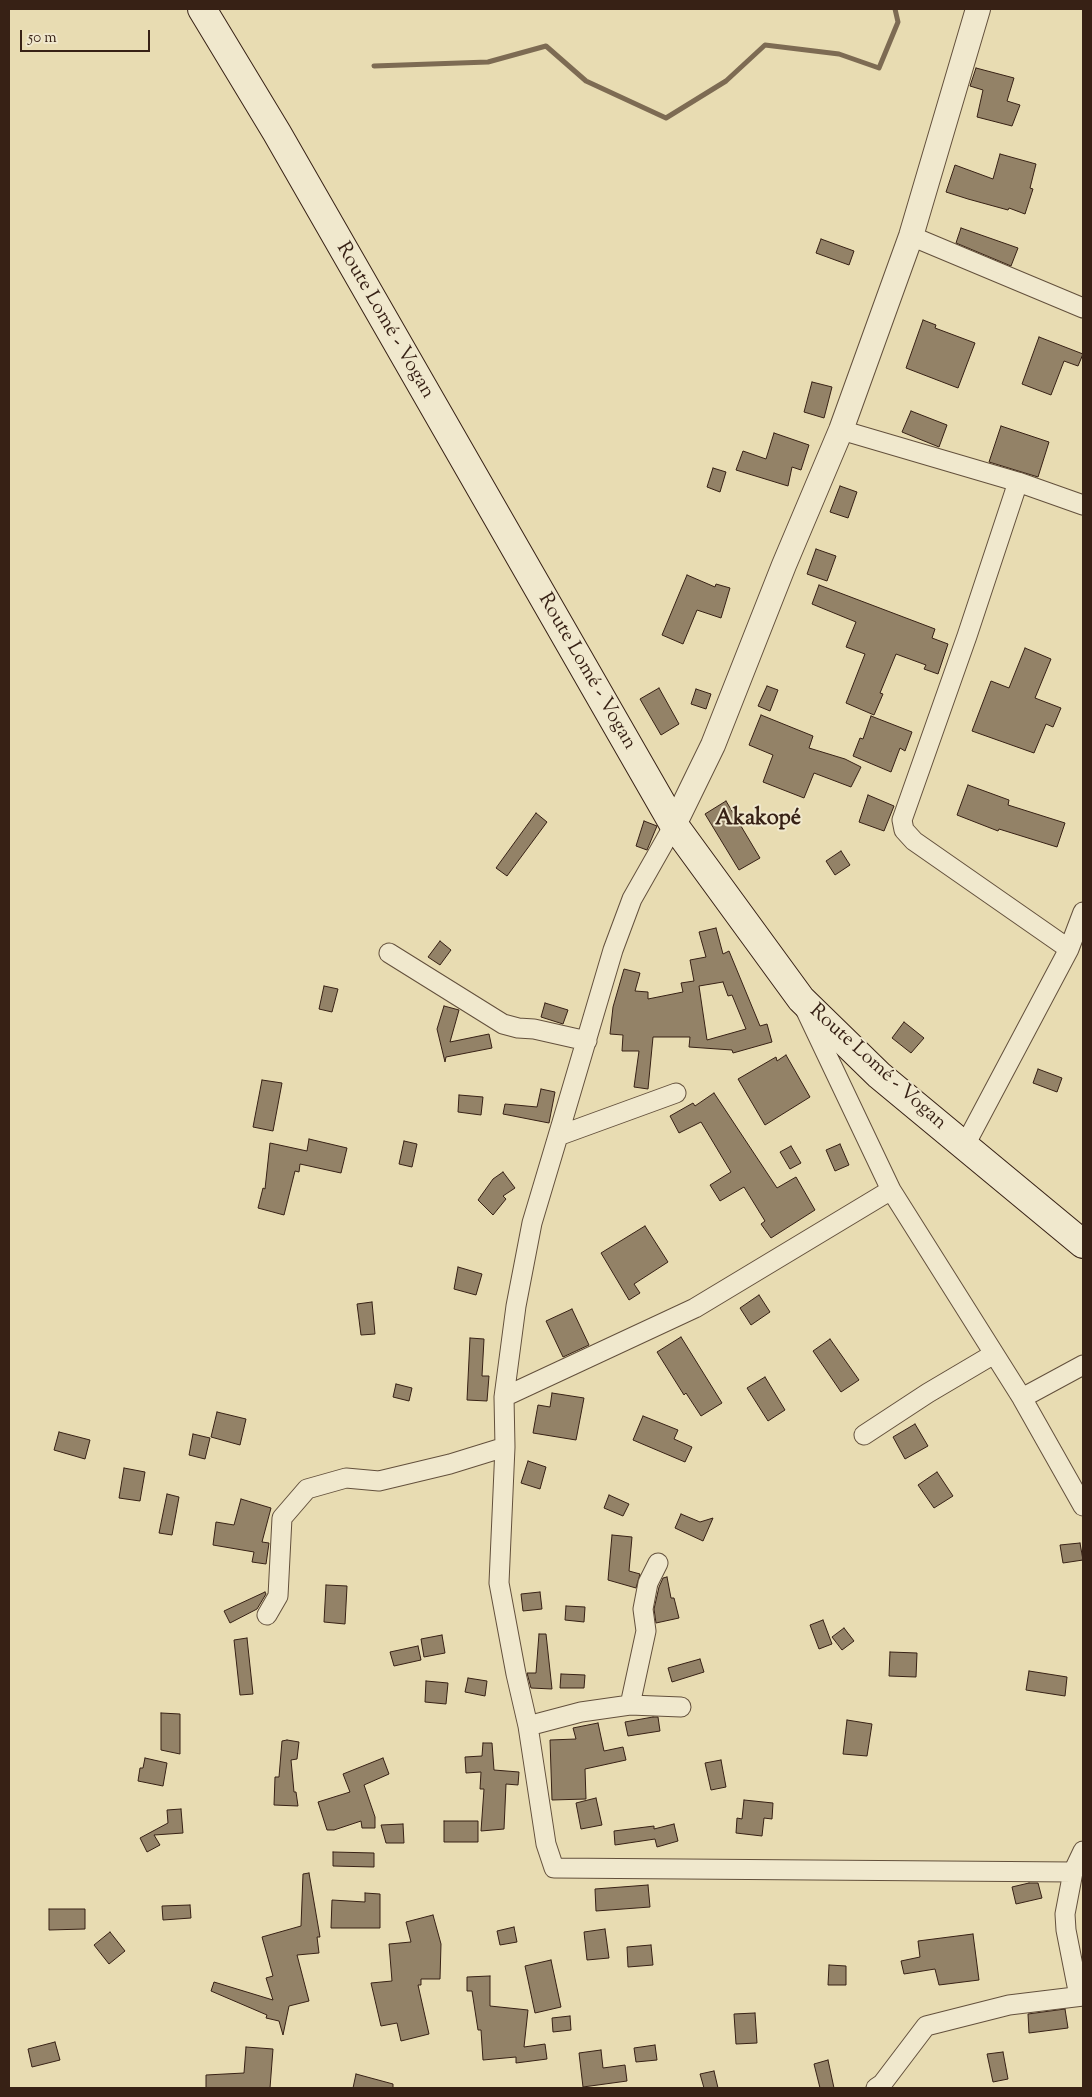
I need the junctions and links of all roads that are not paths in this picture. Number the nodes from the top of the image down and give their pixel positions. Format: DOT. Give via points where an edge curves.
graph roads {
  1 [pos="202,9"];
  2 [pos="978,9"];
  3 [pos="911,236"];
  4 [pos="1083,308"];
  5 [pos="841,430"];
  6 [pos="1018,482"];
  7 [pos="1083,505"];
  8 [pos="674,825"];
  9 [pos="1083,912"];
  10 [pos="1069,949"];
  11 [pos="388,953"];
  12 [pos="801,999"];
  13 [pos="587,1041"];
  14 [pos="676,1093"];
  15 [pos="558,1136"];
  16 [pos="965,1145"];
  17 [pos="891,1190"];
  18 [pos="1083,1244"];
  19 [pos="994,1354"];
  20 [pos="1083,1365"];
  21 [pos="504,1397"];
  22 [pos="1022,1398"];
  23 [pos="864,1436"];
  24 [pos="505,1447"];
  25 [pos="1083,1506"];
  26 [pos="658,1563"];
  27 [pos="267,1615"];
  28 [pos="630,1705"];
  29 [pos="681,1706"];
  30 [pos="528,1726"];
  31 [pos="1083,1851"];
  32 [pos="1073,1872"];
  33 [pos="1081,1996"];
  34 [pos="876,2088"];
  1 -- 8 [label="main road, Route Lomé - Vogan" via="277,133"];
  2 -- 3 [label="street"];
  3 -- 4 [label="street"];
  3 -- 5 [label="street"];
  5 -- 6 [label="street"];
  5 -- 8 [label="street" via="713,745"];
  6 -- 7 [label="street"];
  6 -- 10 [label="street" via="902,820 904,830 914,841"];
  8 -- 12 [label="main road, Route Lomé - Vogan"];
  8 -- 13 [label="street" via="632,899 613,950"];
  9 -- 10 [label="street"];
  10 -- 16 [label="street"];
  11 -- 13 [label="street" via="502,1024"];
  12 -- 16 [label="main road, Route Lomé - Vogan" via="879,1075"];
  12 -- 17 [label="street"];
  13 -- 15 [label="street"];
  14 -- 15 [label="street"];
  15 -- 21 [label="street" via="532,1223 516,1306"];
  16 -- 18 [label="main road, Route Lomé - Vogan"];
  17 -- 19 [label="street"];
  17 -- 21 [label="street" via="695,1308"];
  19 -- 22 [label="street"];
  19 -- 23 [label="street"];
  20 -- 22 [label="street"];
  21 -- 24 [label="street"];
  22 -- 25 [label="street"];
  24 -- 27 [label="street" via="379,1481 346,1478 307,1489 282,1518 278,1596"];
  24 -- 30 [label="street" via="499,1584"];
  26 -- 28 [label="street" via="648,1583 643,1609 645,1638"];
  28 -- 29 [label="street"];
  28 -- 30 [label="street" via="581,1712"];
  30 -- 32 [label="street" via="546,1844 554,1868"];
  31 -- 32 [label="street"];
  32 -- 33 [label="street" via="1065,1914 1066,1930"];
  33 -- 34 [label="street" via="1009,2005 926,2026"];
}
